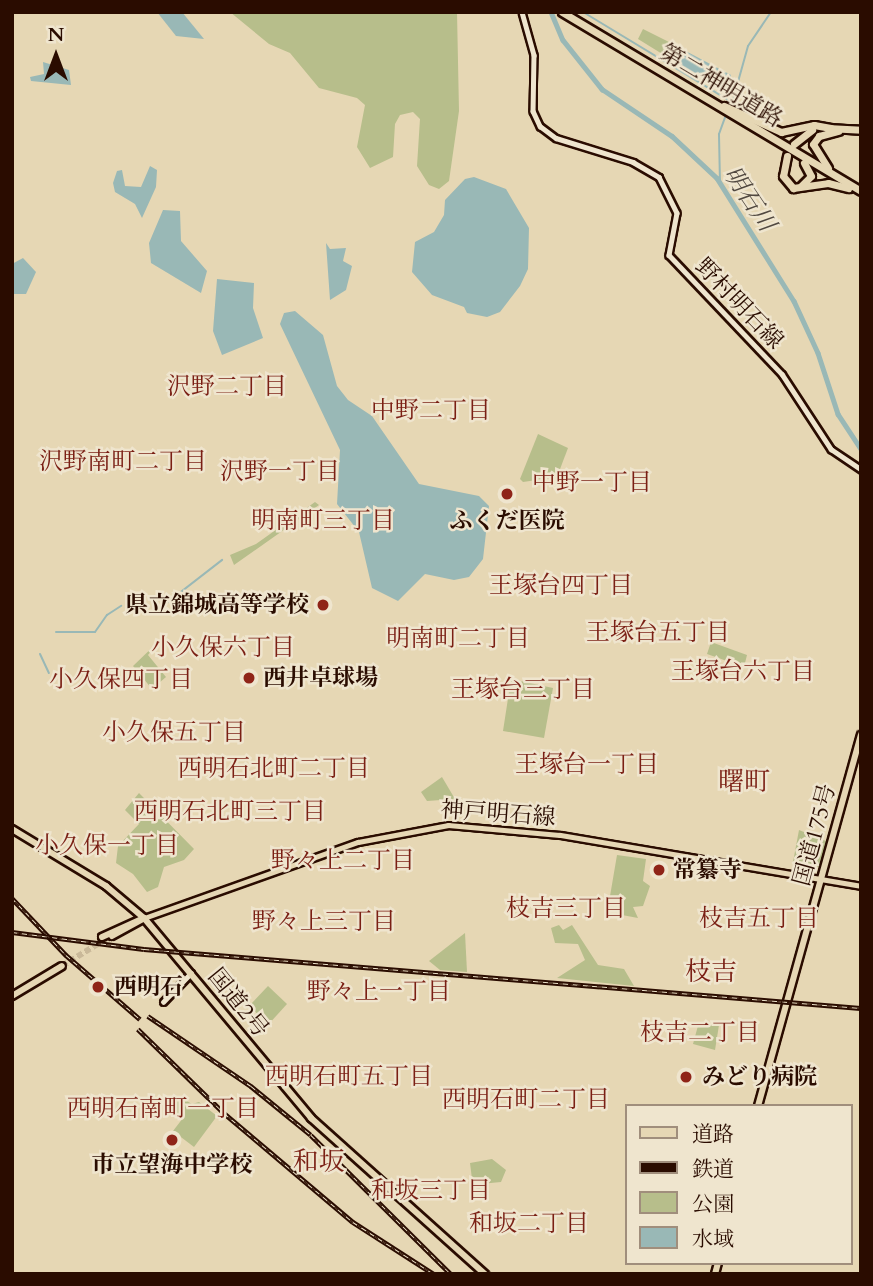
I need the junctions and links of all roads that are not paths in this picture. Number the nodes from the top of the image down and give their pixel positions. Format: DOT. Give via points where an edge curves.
graph roads {
  1 [pos="522,12"];
  2 [pos="562,12"];
  3 [pos="575,17"];
  4 [pos="737,114"];
  5 [pos="841,130"];
  6 [pos="861,131"];
  7 [pos="780,145"];
  8 [pos="795,145"];
  9 [pos="828,168"];
  10 [pos="852,186"];
  11 [pos="861,191"];
  12 [pos="861,469"];
  13 [pos="861,735"];
  14 [pos="861,747"];
  15 [pos="12,829"];
  16 [pos="822,880"];
  17 [pos="861,886"];
  18 [pos="144,918"];
  19 [pos="106,937"];
  20 [pos="60,965"];
  21 [pos="192,973"];
  22 [pos="12,994"];
  23 [pos="163,1002"];
  24 [pos="761,1104"];
  25 [pos="485,1274"];
  1 -- 12 [label="main road, 野村明石線" via="534,55 533,111 540,126 556,138 633,162 659,177 677,213 669,255 782,374 831,449"];
  2 -- 3 [label="highway, 第二神明道路"];
  3 -- 4 [label="highway, 第二神明道路"];
  4 -- 5 [label="highway" via="781,132 814,125"];
  4 -- 7 [label="highway, 第二神明道路"];
  4 -- 9 [label="highway, 第二神明道路"];
  5 -- 6 [label="highway"];
  5 -- 8 [label="highway" via="814,129"];
  5 -- 9 [label="highway" via="819,136 813,144"];
  7 -- 10 [label="highway, 第二神明道路"];
  7 -- 10 [label="highway" via="807,165 811,176 805,185 795,186 788,180 789,157 783,176 793,188 828,183"];
  9 -- 10 [label="highway, 第二神明道路"];
  10 -- 11 [label="highway"];
  13 -- 16 [label="highway, 国道175号"];
  14 -- 16 [label="highway, 国道175号"];
  15 -- 18 [label="highway, 国道2号" via="115,892"];
  16 -- 17 [label="main road, 神戸明石線"];
  16 -- 18 [label="main road, 神戸明石線" via="564,835 448,825 368,839"];
  16 -- 24 [label="highway, 国道175号"];
  18 -- 19 [label="highway"];
  18 -- 21 [label="highway, 国道2号"];
  20 -- 22 [label="highway"];
  21 -- 23 [label="main road"];
  21 -- 25 [label="highway, 国道2号" via="323,1130"];
}
